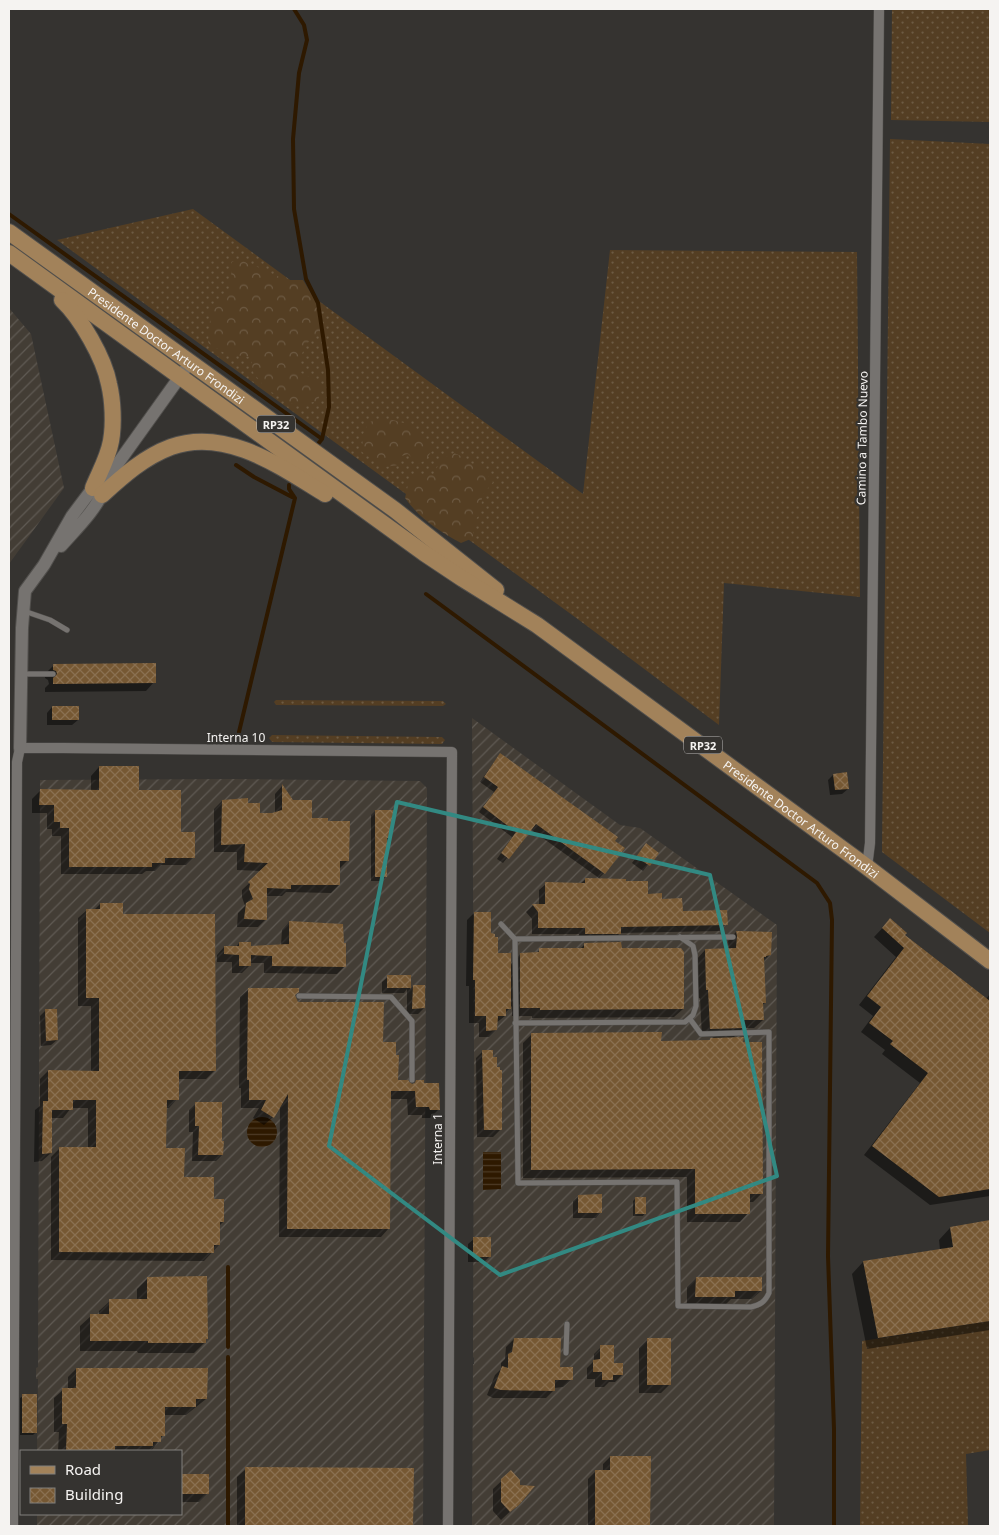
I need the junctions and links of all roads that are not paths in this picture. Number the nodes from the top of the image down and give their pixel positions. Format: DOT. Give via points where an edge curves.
graph roads {
  1 [pos="879,9"];
  2 [pos="9,232"];
  3 [pos="9,238"];
  4 [pos="9,253"];
  5 [pos="26,266"];
  6 [pos="183,372"];
  7 [pos="97,491"];
  8 [pos="372,493"];
  9 [pos="424,553"];
  10 [pos="23,611"];
  11 [pos="537,625"];
  12 [pos="67,630"];
  13 [pos="21,674"];
  14 [pos="53,674"];
  15 [pos="20,748"];
  16 [pos="452,752"];
  17 [pos="867,866"];
  18 [pos="501,924"];
  19 [pos="680,937"];
  20 [pos="733,937"];
  21 [pos="515,939"];
  22 [pos="990,961"];
  23 [pos="298,996"];
  24 [pos="690,1019"];
  25 [pos="516,1023"];
  26 [pos="412,1080"];
  27 [pos="567,1324"];
  28 [pos="566,1353"];
  29 [pos="13,1526"];
  30 [pos="448,1526"];
  1 -- 17 [label="street, Camino a Tambo Nuevo" via="870,843"];
  2 -- 8 [label="main road, Presidente Doctor Arturo Frondizi / RP32"];
  3 -- 6 [label="main road"];
  4 -- 5 [label="main road, Presidente Doctor Arturo Frondizi / RP32"];
  5 -- 6 [label="main road, Presidente Doctor Arturo Frondizi / RP32"];
  5 -- 7 [label="main road" via="68,306 78,320 98,355 109,384 111,442"];
  6 -- 7 [label="street"];
  6 -- 8 [label="main road"];
  6 -- 9 [label="main road, Presidente Doctor Arturo Frondizi / RP32"];
  7 -- 9 [label="main road" via="165,450 189,443 220,443 280,466"];
  7 -- 10 [label="street" via="82,523 25,591"];
  8 -- 11 [label="main road, Presidente Doctor Arturo Frondizi / RP32"];
  9 -- 11 [label="main road, Presidente Doctor Arturo Frondizi / RP32"];
  10 -- 12 [label="lane"];
  10 -- 13 [label="street"];
  11 -- 17 [label="main road, Presidente Doctor Arturo Frondizi / RP32"];
  13 -- 14 [label="lane"];
  13 -- 15 [label="street"];
  15 -- 16 [label="street, Interna 10"];
  15 -- 29 [label="street" via="17,762"];
  16 -- 30 [label="street, Interna 1"];
  17 -- 22 [label="main road, Presidente Doctor Arturo Frondizi / RP32"];
  18 -- 21 [label="lane"];
  19 -- 20 [label="lane"];
  19 -- 21 [label="lane"];
  19 -- 24 [label="lane" via="693,946 695,955 696,1006"];
  21 -- 25 [label="lane"];
  23 -- 26 [label="lane" via="392,997 412,1021"];
  24 -- 25 [label="lane" via="681,1022"];
  24 -- 25 [label="lane" via="701,1034 769,1032 769,1293 760,1305 678,1306 677,1182 518,1183"];
  27 -- 28 [label="lane"];
}
